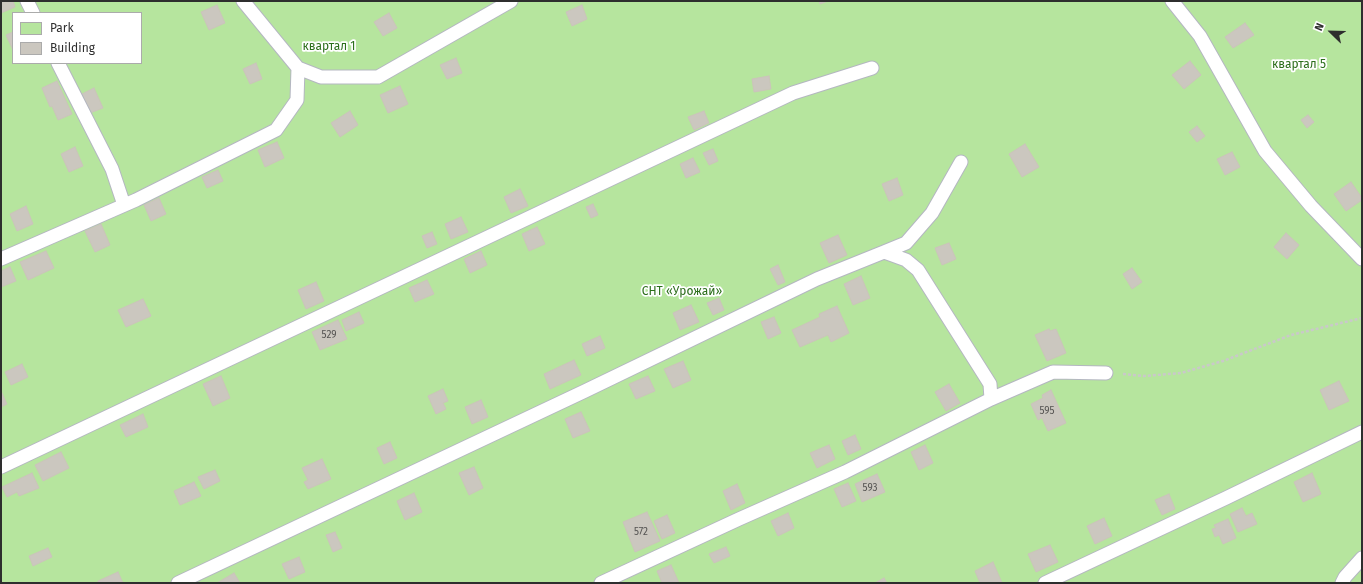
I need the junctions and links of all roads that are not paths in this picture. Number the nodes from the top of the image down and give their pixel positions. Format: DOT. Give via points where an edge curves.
graph roads {
  1 [pos="27,1"];
  2 [pos="243,1"];
  3 [pos="512,1"];
  4 [pos="1172,1"];
  5 [pos="32,12"];
  6 [pos="59,64"];
  7 [pos="298,68"];
  8 [pos="872,68"];
  9 [pos="961,162"];
  10 [pos="124,205"];
  11 [pos="884,252"];
  12 [pos="1362,259"];
  13 [pos="1,260"];
  14 [pos="1106,373"];
  15 [pos="991,399"];
  16 [pos="1362,432"];
  17 [pos="1,467"];
  18 [pos="1362,558"];
  19 [pos="178,583"];
  20 [pos="601,583"];
  21 [pos="1045,583"];
  22 [pos="1342,583"];
  1 -- 5 [label="lane"];
  2 -- 7 [label="lane"];
  3 -- 7 [label="lane" via="378,77 322,77"];
  4 -- 12 [label="lane" via="1200,36 1264,151 1311,206"];
  6 -- 10 [label="lane" via="112,169"];
  7 -- 10 [label="lane" via="297,100 276,130"];
  8 -- 17 [label="lane" via="793,92"];
  9 -- 11 [label="lane" via="932,213 906,243"];
  10 -- 13 [label="lane"];
  11 -- 15 [label="lane" via="906,260 918,270 990,384"];
  11 -- 19 [label="lane" via="816,279"];
  14 -- 15 [label="lane" via="1052,372"];
  15 -- 20 [label="lane" via="845,472"];
  16 -- 21 [label="lane"];
  18 -- 22 [label="lane"];
}
